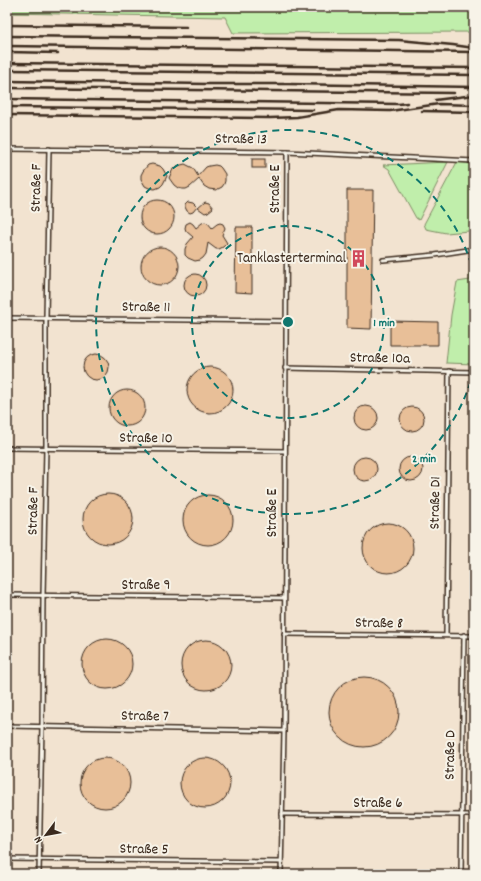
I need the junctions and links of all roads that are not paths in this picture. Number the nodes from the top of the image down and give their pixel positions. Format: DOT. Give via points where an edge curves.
graph roads {
  1 [pos="7,149"];
  2 [pos="49,149"];
  3 [pos="287,152"];
  4 [pos="474,161"];
  5 [pos="474,248"];
  6 [pos="383,260"];
  7 [pos="7,318"];
  8 [pos="46,318"];
  9 [pos="286,321"];
  10 [pos="286,368"];
  11 [pos="449,371"];
  12 [pos="474,372"];
  13 [pos="7,448"];
  14 [pos="46,448"];
  15 [pos="285,451"];
  16 [pos="7,596"];
  17 [pos="43,596"];
  18 [pos="284,598"];
  19 [pos="284,634"];
  20 [pos="446,635"];
  21 [pos="464,636"];
  22 [pos="474,636"];
  23 [pos="7,726"];
  24 [pos="42,726"];
  25 [pos="284,731"];
  26 [pos="282,814"];
  27 [pos="462,815"];
  28 [pos="474,815"];
  29 [pos="7,859"];
  30 [pos="39,859"];
  31 [pos="281,862"];
  32 [pos="39,874"];
  33 [pos="281,874"];
  34 [pos="461,874"];
  1 -- 2 [label="lane, Straße 13"];
  2 -- 3 [label="lane, Straße 13"];
  2 -- 8 [label="lane, Straße F"];
  3 -- 4 [label="lane, Straße 13"];
  3 -- 9 [label="lane, Straße E"];
  5 -- 6 [label="lane"];
  7 -- 8 [label="lane, Straße 11"];
  8 -- 9 [label="lane, Straße 11"];
  8 -- 14 [label="lane, Straße F"];
  9 -- 10 [label="lane, Straße E"];
  10 -- 11 [label="lane, Straße 10a"];
  10 -- 15 [label="lane, Straße E"];
  11 -- 12 [label="lane, Straße 10a"];
  11 -- 20 [label="lane, Straße D1"];
  13 -- 14 [label="lane, Straße 10"];
  14 -- 15 [label="lane, Straße 10"];
  14 -- 17 [label="lane, Straße F"];
  15 -- 18 [label="lane, Straße E"];
  16 -- 17 [label="lane, Straße 9"];
  17 -- 18 [label="lane, Straße 9"];
  17 -- 24 [label="lane, Straße F"];
  18 -- 19 [label="lane, Straße E"];
  19 -- 20 [label="lane, Straße 8"];
  19 -- 25 [label="lane, Straße E"];
  20 -- 21 [label="lane, Straße 8"];
  21 -- 22 [label="lane, Straße 8"];
  21 -- 27 [label="lane, Straße D"];
  23 -- 24 [label="lane, Straße 7"];
  24 -- 25 [label="lane, Straße 7"];
  24 -- 30 [label="lane, Straße F"];
  25 -- 26 [label="lane, Straße E"];
  26 -- 27 [label="lane, Straße 6"];
  26 -- 31 [label="lane, Straße E"];
  27 -- 28 [label="lane, Straße 6"];
  27 -- 34 [label="lane, Straße D"];
  29 -- 30 [label="lane, Straße 5"];
  30 -- 31 [label="lane, Straße 5"];
  30 -- 32 [label="lane, Straße F"];
  31 -- 33 [label="lane, Straße E"];
}
